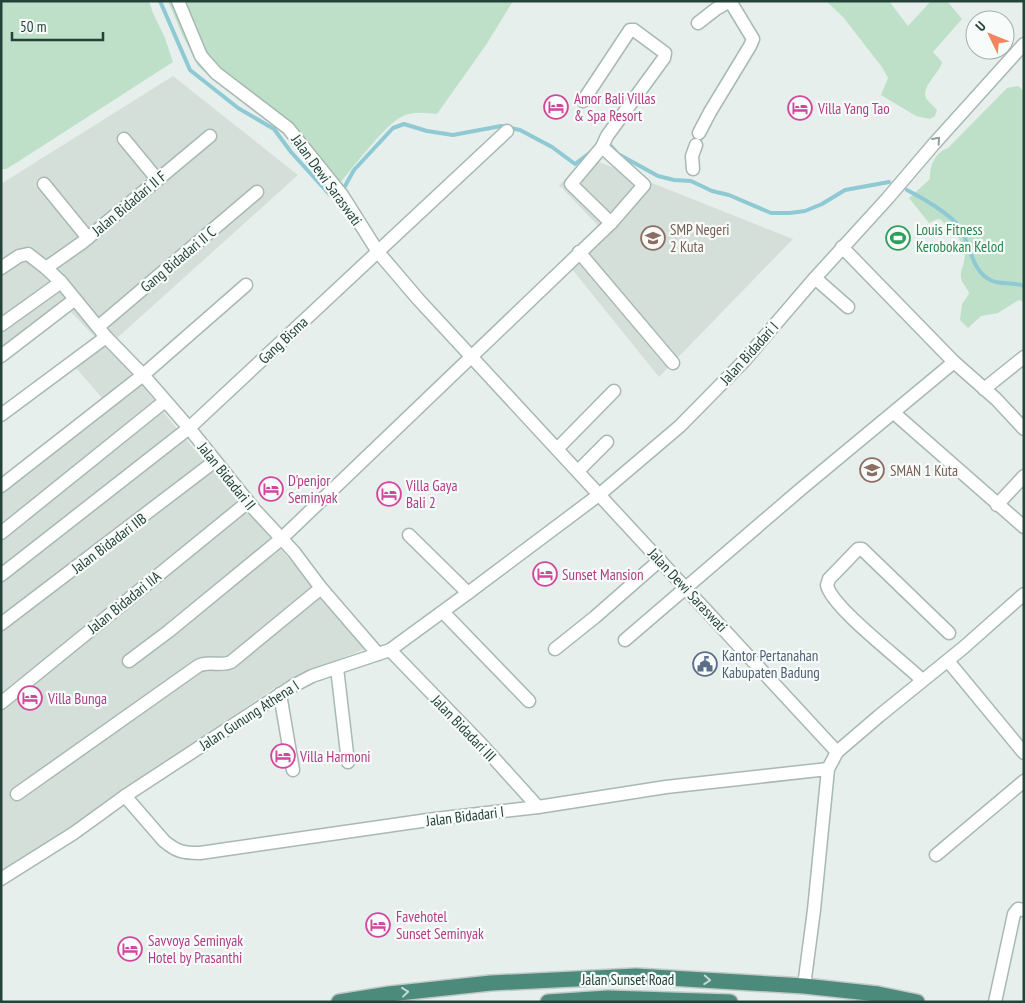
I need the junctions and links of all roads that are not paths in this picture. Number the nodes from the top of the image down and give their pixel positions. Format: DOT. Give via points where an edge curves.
graph roads {
  1 [pos="178,1"];
  2 [pos="730,1"];
  3 [pos="698,23"];
  4 [pos="1024,44"];
  5 [pos="583,101"];
  6 [pos="507,131"];
  7 [pos="210,136"];
  8 [pos="124,139"];
  9 [pos="602,147"];
  10 [pos="693,169"];
  11 [pos="157,179"];
  12 [pos="44,184"];
  13 [pos="257,192"];
  14 [pos="611,222"];
  15 [pos="88,238"];
  16 [pos="842,248"];
  17 [pos="378,252"];
  18 [pos="579,252"];
  19 [pos="1,268"];
  20 [pos="46,268"];
  21 [pos="814,278"];
  22 [pos="61,282"];
  23 [pos="246,286"];
  24 [pos="74,300"];
  25 [pos="848,307"];
  26 [pos="1,325"];
  27 [pos="102,332"];
  28 [pos="1,356"];
  29 [pos="471,356"];
  30 [pos="1024,357"];
  31 [pos="954,362"];
  32 [pos="673,363"];
  33 [pos="143,375"];
  34 [pos="984,389"];
  35 [pos="614,391"];
  36 [pos="165,401"];
  37 [pos="894,413"];
  38 [pos="1,415"];
  39 [pos="189,428"];
  40 [pos="1024,429"];
  41 [pos="607,442"];
  42 [pos="557,449"];
  43 [pos="215,460"];
  44 [pos="578,471"];
  45 [pos="1024,476"];
  46 [pos="1,486"];
  47 [pos="600,494"];
  48 [pos="248,502"];
  49 [pos="997,505"];
  50 [pos="1024,527"];
  51 [pos="1,533"];
  52 [pos="409,535"];
  53 [pos="281,538"];
  54 [pos="660,560"];
  55 [pos="1,575"];
  56 [pos="321,588"];
  57 [pos="687,588"];
  58 [pos="468,593"];
  59 [pos="1024,594"];
  60 [pos="443,612"];
  61 [pos="1,624"];
  62 [pos="949,633"];
  63 [pos="625,640"];
  64 [pos="555,649"];
  65 [pos="384,652"];
  66 [pos="129,661"];
  67 [pos="948,661"];
  68 [pos="337,668"];
  69 [pos="922,680"];
  70 [pos="280,694"];
  71 [pos="528,701"];
  72 [pos="1,703"];
  73 [pos="837,752"];
  74 [pos="1024,753"];
  75 [pos="348,762"];
  76 [pos="828,769"];
  77 [pos="293,770"];
  78 [pos="1024,781"];
  79 [pos="17,794"];
  80 [pos="125,796"];
  81 [pos="538,807"];
  82 [pos="936,855"];
  83 [pos="1,879"];
  84 [pos="1024,910"];
  85 [pos="804,986"];
  86 [pos="339,1002"];
  87 [pos="548,1002"];
  88 [pos="730,1002"];
  89 [pos="917,1002"];
  90 [pos="995,1002"];
  1 -- 17 [label="street, Jalan Dewi Saraswati" via="206,62 288,128 339,192"];
  2 -- 3 [label="street"];
  2 -- 10 [label="street" via="753,39 710,112 692,156"];
  16 -- 4 [label="street, Jalan Bidadari I, one-way"];
  5 -- 9 [label="street" via="630,30 665,53"];
  6 -- 17 [label="street"];
  7 -- 11 [label="street, Jalan Bidadari II F"];
  8 -- 11 [label="street"];
  9 -- 14 [label="street" via="571,184"];
  9 -- 14 [label="street" via="644,185"];
  11 -- 15 [label="street, Jalan Bidadari II F"];
  12 -- 15 [label="street"];
  13 -- 27 [label="street, Gang Bidadari II C"];
  14 -- 18 [label="street"];
  15 -- 20 [label="street, Jalan Bidadari II F"];
  16 -- 21 [label="street, Jalan Bidadari I"];
  16 -- 31 [label="street"];
  17 -- 29 [label="street, Jalan Dewi Saraswati"];
  17 -- 39 [label="street, Gang Bisma"];
  18 -- 29 [label="street"];
  18 -- 32 [label="street"];
  19 -- 20 [label="street, Jalan Bidadari II" via="18,256 28,254"];
  20 -- 22 [label="street, Jalan Bidadari II"];
  21 -- 25 [label="street"];
  21 -- 47 [label="street, Jalan Bidadari I" via="743,362 680,426"];
  22 -- 24 [label="street, Jalan Bidadari II"];
  22 -- 26 [label="street"];
  23 -- 33 [label="street"];
  24 -- 27 [label="street, Jalan Bidadari II"];
  24 -- 28 [label="street"];
  27 -- 33 [label="street, Jalan Bidadari II"];
  27 -- 38 [label="street, Gang Bidadari II C"];
  29 -- 42 [label="street, Jalan Dewi Saraswati"];
  29 -- 53 [label="street"];
  30 -- 34 [label="street"];
  31 -- 34 [label="street"];
  31 -- 37 [label="street"];
  33 -- 36 [label="street, Jalan Bidadari II"];
  33 -- 46 [label="street"];
  34 -- 40 [label="street"];
  35 -- 42 [label="street"];
  36 -- 39 [label="street, Jalan Bidadari II"];
  36 -- 51 [label="street"];
  37 -- 49 [label="street"];
  37 -- 57 [label="street"];
  39 -- 43 [label="street, Jalan Bidadari II"];
  39 -- 55 [label="street, Gang Bisma"];
  41 -- 44 [label="street"];
  42 -- 44 [label="street, Jalan Dewi Saraswati"];
  43 -- 48 [label="street, Jalan Bidadari II"];
  43 -- 61 [label="street, Jalan Bidadari IIB"];
  44 -- 47 [label="street, Jalan Dewi Saraswati"];
  45 -- 49 [label="street"];
  47 -- 54 [label="street, Jalan Dewi Saraswati"];
  47 -- 58 [label="street, Jalan Gunung Athena I"];
  48 -- 53 [label="street, Jalan Bidadari II"];
  48 -- 72 [label="street, Jalan Bidadari IIA"];
  49 -- 50 [label="street"];
  52 -- 58 [label="street"];
  53 -- 56 [label="street, Jalan Bidadari II"];
  53 -- 66 [label="street"];
  54 -- 57 [label="street, Jalan Dewi Saraswati"];
  54 -- 64 [label="street"];
  56 -- 65 [label="street, Jalan Bidadari II"];
  56 -- 79 [label="street" via="231,662 208,662 198,666"];
  57 -- 63 [label="street"];
  57 -- 73 [label="street, Jalan Dewi Saraswati"];
  58 -- 60 [label="street, Jalan Gunung Athena I"];
  59 -- 67 [label="street"];
  60 -- 65 [label="street, Jalan Gunung Athena I"];
  60 -- 71 [label="street"];
  62 -- 69 [label="street" via="862,549 858,549 829,579 830,595"];
  65 -- 68 [label="street, Jalan Gunung Athena I"];
  65 -- 81 [label="street, Jalan Bidadari III" via="482,745"];
  67 -- 69 [label="street"];
  67 -- 74 [label="street"];
  68 -- 70 [label="street, Jalan Gunung Athena I" via="303,680"];
  68 -- 75 [label="street"];
  69 -- 73 [label="street"];
  70 -- 77 [label="street"];
  70 -- 80 [label="street, Jalan Gunung Athena I"];
  73 -- 76 [label="street"];
  76 -- 81 [label="street, Jalan Bidadari I" via="666,787"];
  76 -- 85 [label="street"];
  78 -- 82 [label="street"];
  80 -- 81 [label="street, Jalan Bidadari I" via="164,842 182,852"];
  80 -- 83 [label="street, Jalan Gunung Athena I"];
  84 -- 90 [label="street" via="1018,909 1014,914"];
  86 -- 85 [label="highway, Jalan Sunset Road, one-way" via="491,983 636,976"];
  85 -- 89 [label="highway, Jalan Sunset Road"];
  87 -- 88 [label="highway, Jalan Sunset Road" via="608,998"];
}
